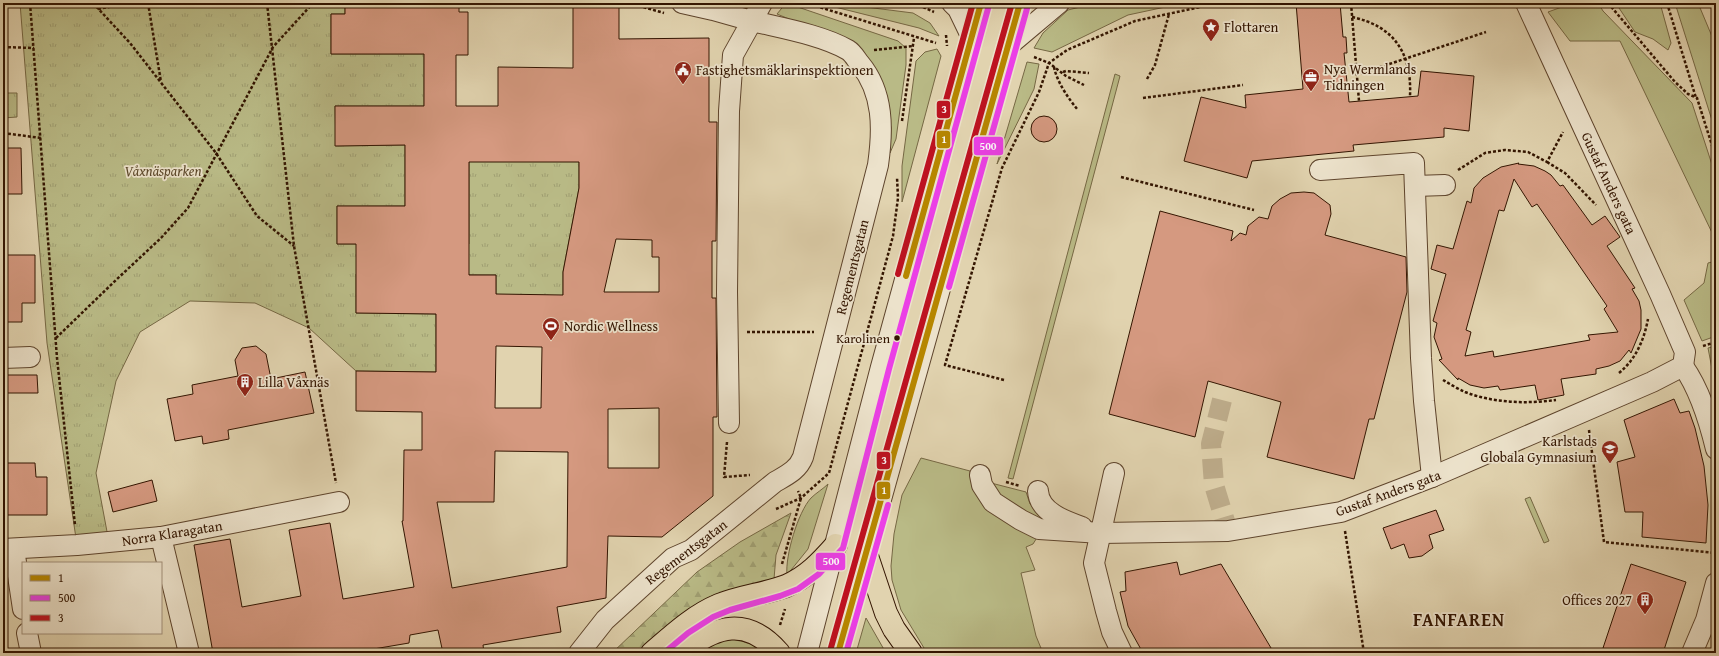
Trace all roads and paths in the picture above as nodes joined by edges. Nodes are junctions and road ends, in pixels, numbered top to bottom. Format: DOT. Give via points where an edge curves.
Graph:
graph roads {
  1 [pos="30,3"];
  2 [pos="93,3"];
  3 [pos="130,3"];
  4 [pos="148,3"];
  5 [pos="267,3"];
  6 [pos="313,3"];
  7 [pos="682,3"];
  8 [pos="762,3"];
  9 [pos="806,3"];
  10 [pos="914,3"];
  11 [pos="981,3"];
  12 [pos="1020,3"];
  13 [pos="1059,3"];
  14 [pos="1219,3"];
  15 [pos="1351,3"];
  16 [pos="1526,3"];
  17 [pos="1608,3"];
  18 [pos="1667,3"];
  19 [pos="98,9"];
  20 [pos="944,9"];
  21 [pos="1169,14"];
  22 [pos="1352,17"];
  23 [pos="752,21"];
  24 [pos="946,32"];
  25 [pos="1486,32"];
  26 [pos="972,38"];
  27 [pos="936,43"];
  28 [pos="913,46"];
  29 [pos="1008,46"];
  30 [pos="3,47"];
  31 [pos="273,47"];
  32 [pos="34,48"];
  33 [pos="947,49"];
  34 [pos="847,50"];
  35 [pos="1034,57"];
  36 [pos="1405,58"];
  37 [pos="1049,62"];
  38 [pos="1054,66"];
  39 [pos="1063,72"];
  40 [pos="1089,73"];
  41 [pos="1356,75"];
  42 [pos="1147,80"];
  43 [pos="161,82"];
  44 [pos="1084,85"];
  45 [pos="1243,85"];
  46 [pos="1410,96"];
  47 [pos="1143,98"];
  48 [pos="1696,98"];
  49 [pos="1359,102"];
  50 [pos="1078,110"];
  51 [pos="1564,130"];
  52 [pos="3,133"];
  53 [pos="41,138"];
  54 [pos="216,153"];
  55 [pos="1716,158"];
  56 [pos="1547,162"];
  57 [pos="1320,170"];
  58 [pos="1121,177"];
  59 [pos="1445,185"];
  60 [pos="1415,186"];
  61 [pos="1602,207"];
  62 [pos="1254,210"];
  63 [pos="898,224"];
  64 [pos="893,236"];
  65 [pos="294,246"];
  66 [pos="1649,311"];
  67 [pos="728,332"];
  68 [pos="835,332"];
  69 [pos="56,339"];
  70 [pos="865,339"];
  71 [pos="30,357"];
  72 [pos="3,358"];
  73 [pos="1421,358"];
  74 [pos="1683,366"];
  75 [pos="1624,368"];
  76 [pos="1629,368"];
  77 [pos="1615,376"];
  78 [pos="1004,380"];
  79 [pos="1562,398"];
  80 [pos="1581,412"];
  81 [pos="729,423"];
  82 [pos="1716,449"];
  83 [pos="1114,473"];
  84 [pos="754,475"];
  85 [pos="980,475"];
  86 [pos="1432,477"];
  87 [pos="1038,491"];
  88 [pos="339,502"];
  89 [pos="1342,512"];
  90 [pos="1101,534"];
  91 [pos="161,537"];
  92 [pos="77,545"];
  93 [pos="836,545"];
  94 [pos="8,549"];
  95 [pos="866,553"];
  96 [pos="1716,553"];
  97 [pos="1716,583"];
  98 [pos="22,605"];
  99 [pos="27,634"];
  100 [pos="31,653"];
  101 [pos="189,653"];
  102 [pos="580,653"];
  103 [pos="652,653"];
  104 [pos="681,653"];
  105 [pos="779,653"];
  106 [pos="807,653"];
  107 [pos="838,653"];
  108 [pos="911,653"];
  109 [pos="1122,653"];
  110 [pos="1364,653"];
  111 [pos="1692,653"];
  1 -- 32 [label="path"];
  2 -- 19 [label="path"];
  3 -- 19 [label="path"];
  4 -- 43 [label="path"];
  5 -- 31 [label="path"];
  6 -- 31 [label="path"];
  7 -- 23 [label="street, Regementsgatan"];
  8 -- 23 [label="street"];
  9 -- 27 [label="path"];
  10 -- 20 [label="path"];
  11 -- 26 [label="street"];
  12 -- 29 [label="street"];
  13 -- 29 [label="street"];
  14 -- 21 [label="path"];
  15 -- 22 [label="path"];
  16 -- 74 [label="street, Gustaf Anders gata" via="1660,294 1685,352"];
  17 -- 48 [label="path" via="1675,82"];
  18 -- 48 [label="path"];
  19 -- 43 [label="path" via="130,43"];
  20 -- 26 [label="street" via="958,9"];
  21 -- 37 [label="path" via="1135,21 1067,50"];
  21 -- 42 [label="path" via="1155,65"];
  22 -- 36 [label="path" via="1366,20 1389,33 1398,43"];
  22 -- 41 [label="path"];
  23 -- 34 [label="street, Regementsgatan" via="830,41"];
  23 -- 67 [label="street" via="733,55 732,66 729,111"];
  24 -- 33 [label="path"];
  25 -- 36 [label="path"];
  26 -- 93 [label="street" via="881,366"];
  28 -- 34 [label="path" via="887,50"];
  29 -- 95 [label="street"];
  30 -- 32 [label="path"];
  31 -- 54 [label="path"];
  31 -- 65 [label="path"];
  32 -- 53 [label="path"];
  34 -- 68 [label="street, Regementsgatan" via="864,69 874,89 880,112 882,139 878,165"];
  35 -- 37 [label="path"];
  36 -- 41 [label="path"];
  36 -- 46 [label="path" via="1410,77"];
  37 -- 38 [label="path"];
  37 -- 78 [label="path" via="1039,92 1002,168 945,365"];
  38 -- 39 [label="path"];
  38 -- 50 [label="path" via="1068,98"];
  39 -- 40 [label="path"];
  39 -- 44 [label="path"];
  41 -- 49 [label="path"];
  43 -- 54 [label="path"];
  45 -- 47 [label="path"];
  48 -- 55 [label="path"];
  51 -- 56 [label="path"];
  52 -- 53 [label="path"];
  53 -- 69 [label="path"];
  54 -- 65 [label="path" via="257,216"];
  54 -- 69 [label="path" via="188,208 161,238"];
  56 -- 59 [label="path" via="1528,152 1504,150 1485,153 1458,170"];
  56 -- 61 [label="path" via="1565,173 1595,205"];
  57 -- 60 [label="street" via="1414,163"];
  58 -- 62 [label="path"];
  59 -- 60 [label="street"];
  60 -- 73 [label="street"];
  63 -- 64 [label="path"];
  65 -- 88 [label="path"];
  66 -- 75 [label="path" via="1645,335"];
  67 -- 68 [label="path"];
  67 -- 81 [label="street"];
  68 -- 70 [label="path"];
  68 -- 102 [label="street, Regementsgatan" via="801,462 691,550 673,558 605,620"];
  69 -- 92 [label="path"];
  71 -- 72 [label="street"];
  73 -- 79 [label="path" via="1443,380 1465,392 1489,399 1518,402"];
  73 -- 86 [label="street"];
  74 -- 80 [label="street, Gustaf Anders gata"];
  74 -- 82 [label="street" via="1692,378"];
  75 -- 76 [label="path"];
  75 -- 77 [label="path"];
  80 -- 86 [label="street, Gustaf Anders gata"];
  80 -- 96 [label="path" via="1590,434 1604,542"];
  81 -- 84 [label="path" via="724,476"];
  83 -- 90 [label="street"];
  85 -- 87 [label="path"];
  85 -- 90 [label="street, Gustaf Anders gata" via="982,485 993,502 1039,529"];
  86 -- 89 [label="street, Gustaf Anders gata"];
  87 -- 90 [label="street" via="1042,504 1055,515"];
  88 -- 91 [label="street, Norra Klaragatan"];
  89 -- 90 [label="street, Gustaf Anders gata" via="1228,531"];
  89 -- 110 [label="path"];
  90 -- 109 [label="street" via="1095,569 1108,618"];
  91 -- 92 [label="street, Norra Klaragatan"];
  91 -- 101 [label="street"];
  92 -- 94 [label="street, Norra Klaragatan"];
  93 -- 103 [label="highway" via="820,564 796,581 718,605 695,618"];
  93 -- 106 [label="street"];
  94 -- 98 [label="street"];
  95 -- 107 [label="street"];
  95 -- 108 [label="highway" via="886,613"];
  97 -- 111 [label="street" via="1706,620"];
  99 -- 100 [label="street"];
  104 -- 105 [label="highway" via="713,633 728,629 743,629 758,634 769,641"];
}
